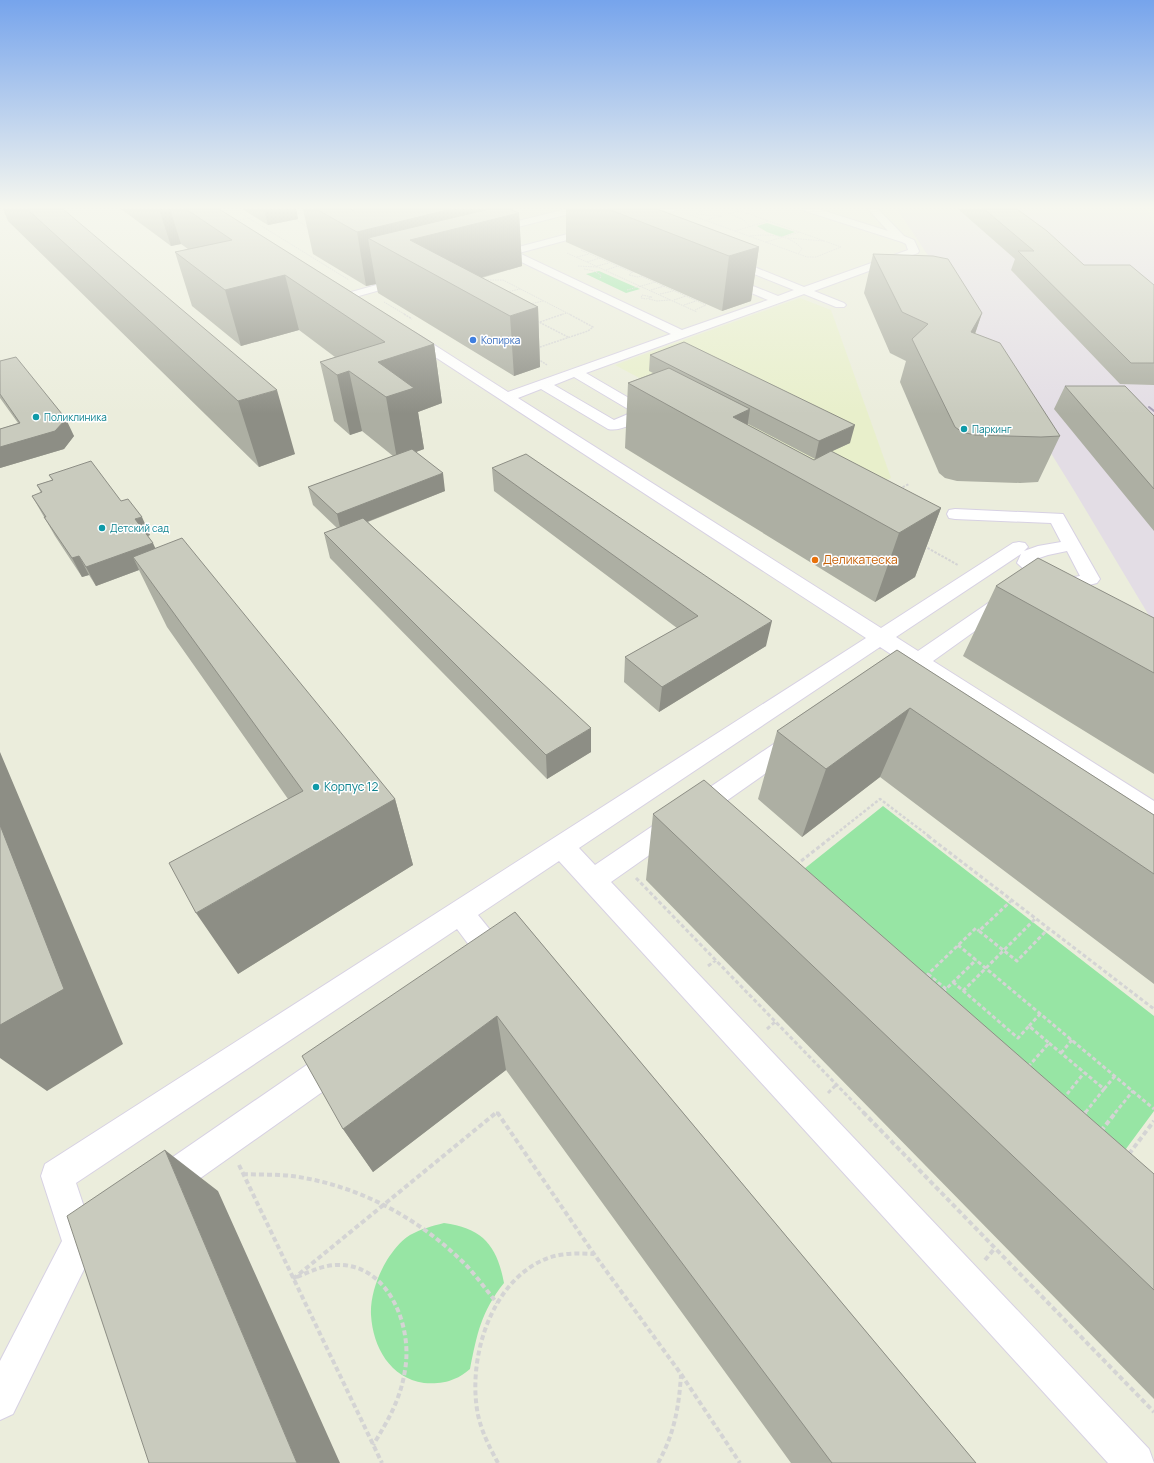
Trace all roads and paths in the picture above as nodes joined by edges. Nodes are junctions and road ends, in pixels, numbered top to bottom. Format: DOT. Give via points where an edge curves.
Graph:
graph roads {
  1 [pos="353,277"];
  2 [pos="386,277"];
  3 [pos="416,277"];
  4 [pos="563,277"];
  5 [pos="600,277"];
  6 [pos="621,277"];
  7 [pos="644,277"];
  8 [pos="723,277"];
  9 [pos="754,277"];
  10 [pos="773,277"];
  11 [pos="849,277"];
  12 [pos="661,280"];
  13 [pos="483,281"];
  14 [pos="606,281"];
  15 [pos="654,282"];
  16 [pos="736,283"];
  17 [pos="788,283"];
  18 [pos="329,284"];
  19 [pos="640,286"];
  20 [pos="664,286"];
  21 [pos="520,289"];
  22 [pos="625,290"];
  23 [pos="673,290"];
  24 [pos="345,291"];
  25 [pos="650,291"];
  26 [pos="806,291"];
  27 [pos="645,292"];
  28 [pos="506,293"];
  29 [pos="760,293"];
  30 [pos="660,295"];
  31 [pos="687,296"];
  32 [pos="649,299"];
  33 [pos="543,300"];
  34 [pos="672,300"];
  35 [pos="779,300"];
  36 [pos="697,301"];
  37 [pos="362,304"];
  38 [pos="529,305"];
  39 [pos="683,305"];
  40 [pos="840,305"];
  41 [pos="695,310"];
  42 [pos="568,313"];
  43 [pos="534,319"];
  44 [pos="540,322"];
  45 [pos="720,322"];
  46 [pos="532,324"];
  47 [pos="401,330"];
  48 [pos="683,335"];
  49 [pos="568,338"];
  50 [pos="532,350"];
  51 [pos="536,358"];
  52 [pos="547,365"];
  53 [pos="576,373"];
  54 [pos="544,385"];
  55 [pos="507,397"];
  56 [pos="613,426"];
  57 [pos="588,436"];
  58 [pos="909,484"];
  59 [pos="895,492"];
  60 [pos="955,514"];
  61 [pos="922,544"];
  62 [pos="1072,545"];
  63 [pos="1019,547"];
  64 [pos="976,575"];
  65 [pos="1030,583"];
  66 [pos="881,637"];
  67 [pos="918,661"];
  68 [pos="815,727"];
  69 [pos="1154,812"];
  70 [pos="561,846"];
  71 [pos="620,862"];
  72 [pos="796,865"];
  73 [pos="790,870"];
  74 [pos="802,870"];
  75 [pos="593,880"];
  76 [pos="1012,900"];
  77 [pos="459,912"];
  78 [pos="1036,918"];
  79 [pos="1049,928"];
  80 [pos="979,931"];
  81 [pos="958,945"];
  82 [pos="1004,951"];
  83 [pos="976,960"];
  84 [pos="986,968"];
  85 [pos="467,973"];
  86 [pos="928,974"];
  87 [pos="922,979"];
  88 [pos="953,982"];
  89 [pos="946,990"];
  90 [pos="963,991"];
  91 [pos="942,994"];
  92 [pos="1154,1009"];
  93 [pos="1040,1014"];
  94 [pos="1029,1026"];
  95 [pos="1072,1040"];
  96 [pos="1049,1043"];
  97 [pos="363,1045"];
  98 [pos="1061,1053"];
  99 [pos="1023,1072"];
  100 [pos="1084,1073"];
  101 [pos="1115,1076"];
  102 [pos="1104,1089"];
  103 [pos="1133,1091"];
  104 [pos="1067,1104"];
  105 [pos="1154,1109"];
  106 [pos="1077,1112"];
  107 [pos="1082,1117"];
  108 [pos="1086,1121"];
  109 [pos="1154,1121"];
  110 [pos="1095,1128"];
  111 [pos="1100,1133"];
  112 [pos="1105,1138"];
  113 [pos="227,1140"];
  114 [pos="1122,1152"];
  115 [pos="243,1174"];
  116 [pos="143,1198"];
  117 [pos="384,1204"];
  118 [pos="111,1220"];
  119 [pos="79,1243"];
  120 [pos="594,1254"];
  121 [pos="293,1279"];
  122 [pos="94,1287"];
  123 [pos="497,1303"];
  124 [pos="681,1374"];
  125 [pos="0,1401"];
  126 [pos="1154,1412"];
  127 [pos="373,1445"];
  128 [pos="382,1463"];
  129 [pos="498,1463"];
  130 [pos="658,1463"];
  131 [pos="740,1463"];
  132 [pos="1135,1463"];
  1 -- 18 [label="path"];
  2 -- 24 [label="street"];
  3 -- 24 [label="street"];
  4 -- 48 [label="street"];
  5 -- 14 [label="path"];
  6 -- 19 [label="path"];
  7 -- 15 [label="path"];
  8 -- 16 [label="street"];
  9 -- 16 [label="street"];
  10 -- 17 [label="street"];
  11 -- 26 [label="street"];
  12 -- 15 [label="path"];
  13 -- 21 [label="path" via="500,279"];
  15 -- 19 [label="path"];
  15 -- 20 [label="path"];
  16 -- 29 [label="street"];
  17 -- 26 [label="street"];
  17 -- 29 [label="street"];
  18 -- 24 [label="street"];
  19 -- 22 [label="path"];
  19 -- 27 [label="path"];
  20 -- 23 [label="path"];
  20 -- 25 [label="path"];
  21 -- 28 [label="path"];
  21 -- 33 [label="path"];
  23 -- 30 [label="path"];
  23 -- 31 [label="path"];
  24 -- 37 [label="street"];
  25 -- 27 [label="path"];
  25 -- 30 [label="path"];
  26 -- 35 [label="street"];
  26 -- 40 [label="street"];
  27 -- 32 [label="path" via="652,297"];
  27 -- 32 [label="path" via="641,298"];
  29 -- 35 [label="street"];
  30 -- 34 [label="path"];
  31 -- 34 [label="path"];
  31 -- 36 [label="path"];
  32 -- 34 [label="path"];
  33 -- 38 [label="path"];
  33 -- 42 [label="path"];
  34 -- 39 [label="path"];
  35 -- 45 [label="street"];
  36 -- 39 [label="path"];
  36 -- 41 [label="path" via="706,306"];
  39 -- 41 [label="path"];
  41 -- 45 [label="path"];
  42 -- 44 [label="path"];
  42 -- 49 [label="path" via="593,327"];
  43 -- 44 [label="path"];
  44 -- 46 [label="path"];
  44 -- 49 [label="path"];
  45 -- 48 [label="street"];
  47 -- 55 [label="street"];
  48 -- 53 [label="street"];
  49 -- 50 [label="path"];
  51 -- 52 [label="path"];
  53 -- 54 [label="street"];
  53 -- 56 [label="street" via="641,411 640,416"];
  54 -- 55 [label="street"];
  54 -- 56 [label="street"];
  55 -- 57 [label="street"];
  56 -- 57 [label="street"];
  57 -- 66 [label="street"];
  58 -- 59 [label="path"];
  60 -- 62 [label="street" via="1057,518"];
  61 -- 64 [label="path"];
  62 -- 65 [label="street" via="1028,556 1026,564"];
  62 -- 65 [label="street" via="1091,579 1069,584"];
  63 -- 64 [label="street"];
  64 -- 66 [label="street"];
  65 -- 67 [label="street"];
  66 -- 67 [label="street"];
  66 -- 70 [label="street"];
  67 -- 69 [label="street"];
  68 -- 71 [label="street"];
  70 -- 75 [label="street"];
  70 -- 77 [label="street"];
  71 -- 75 [label="street"];
  71 -- 126 [label="path"];
  72 -- 73 [label="path"];
  72 -- 74 [label="path"];
  72 -- 76 [label="path" via="880,799"];
  75 -- 132 [label="street"];
  76 -- 78 [label="path"];
  76 -- 80 [label="path"];
  77 -- 85 [label="street" via="492,955"];
  77 -- 119 [label="street" via="57,1176"];
  78 -- 79 [label="path"];
  78 -- 82 [label="path"];
  79 -- 82 [label="path" via="1017,961"];
  79 -- 92 [label="path"];
  80 -- 81 [label="path" via="976,928"];
  80 -- 82 [label="path"];
  81 -- 83 [label="path"];
  81 -- 86 [label="path"];
  82 -- 84 [label="path"];
  83 -- 84 [label="path"];
  83 -- 88 [label="path"];
  84 -- 90 [label="path"];
  84 -- 93 [label="path"];
  86 -- 87 [label="path"];
  86 -- 89 [label="path"];
  88 -- 89 [label="path"];
  88 -- 90 [label="path"];
  89 -- 91 [label="path"];
  90 -- 94 [label="path" via="1018,1038"];
  93 -- 94 [label="path"];
  93 -- 95 [label="path"];
  94 -- 96 [label="path"];
  95 -- 98 [label="path"];
  95 -- 101 [label="path"];
  96 -- 98 [label="path"];
  96 -- 99 [label="path"];
  97 -- 113 [label="street"];
  98 -- 100 [label="path"];
  100 -- 102 [label="path"];
  100 -- 104 [label="path" via="1063,1100"];
  101 -- 102 [label="path"];
  101 -- 103 [label="path"];
  102 -- 107 [label="path"];
  103 -- 105 [label="path"];
  103 -- 111 [label="path"];
  106 -- 107 [label="path"];
  107 -- 108 [label="path"];
  109 -- 114 [label="path" via="1127,1156"];
  110 -- 111 [label="path"];
  111 -- 112 [label="path"];
  113 -- 115 [label="path"];
  113 -- 116 [label="street"];
  115 -- 117 [label="path" via="292,1176 339,1185"];
  115 -- 121 [label="path"];
  117 -- 120 [label="path" via="497,1112"];
  117 -- 121 [label="path"];
  117 -- 123 [label="path" via="424,1228 462,1261"];
  118 -- 119 [label="street"];
  119 -- 122 [label="street"];
  119 -- 125 [label="street"];
  120 -- 123 [label="path" via="567,1253 541,1261 516,1278"];
  120 -- 124 [label="path"];
  121 -- 127 [label="path"];
  121 -- 127 [label="path" via="317,1268 340,1265 362,1270 381,1283 396,1302 404,1327 407,1356 403,1387 391,1417"];
  123 -- 129 [label="path" via="482,1333 476,1369 477,1406 486,1443"];
  124 -- 130 [label="path" via="678,1412 667,1448"];
  124 -- 131 [label="path"];
  127 -- 128 [label="path"];
}
